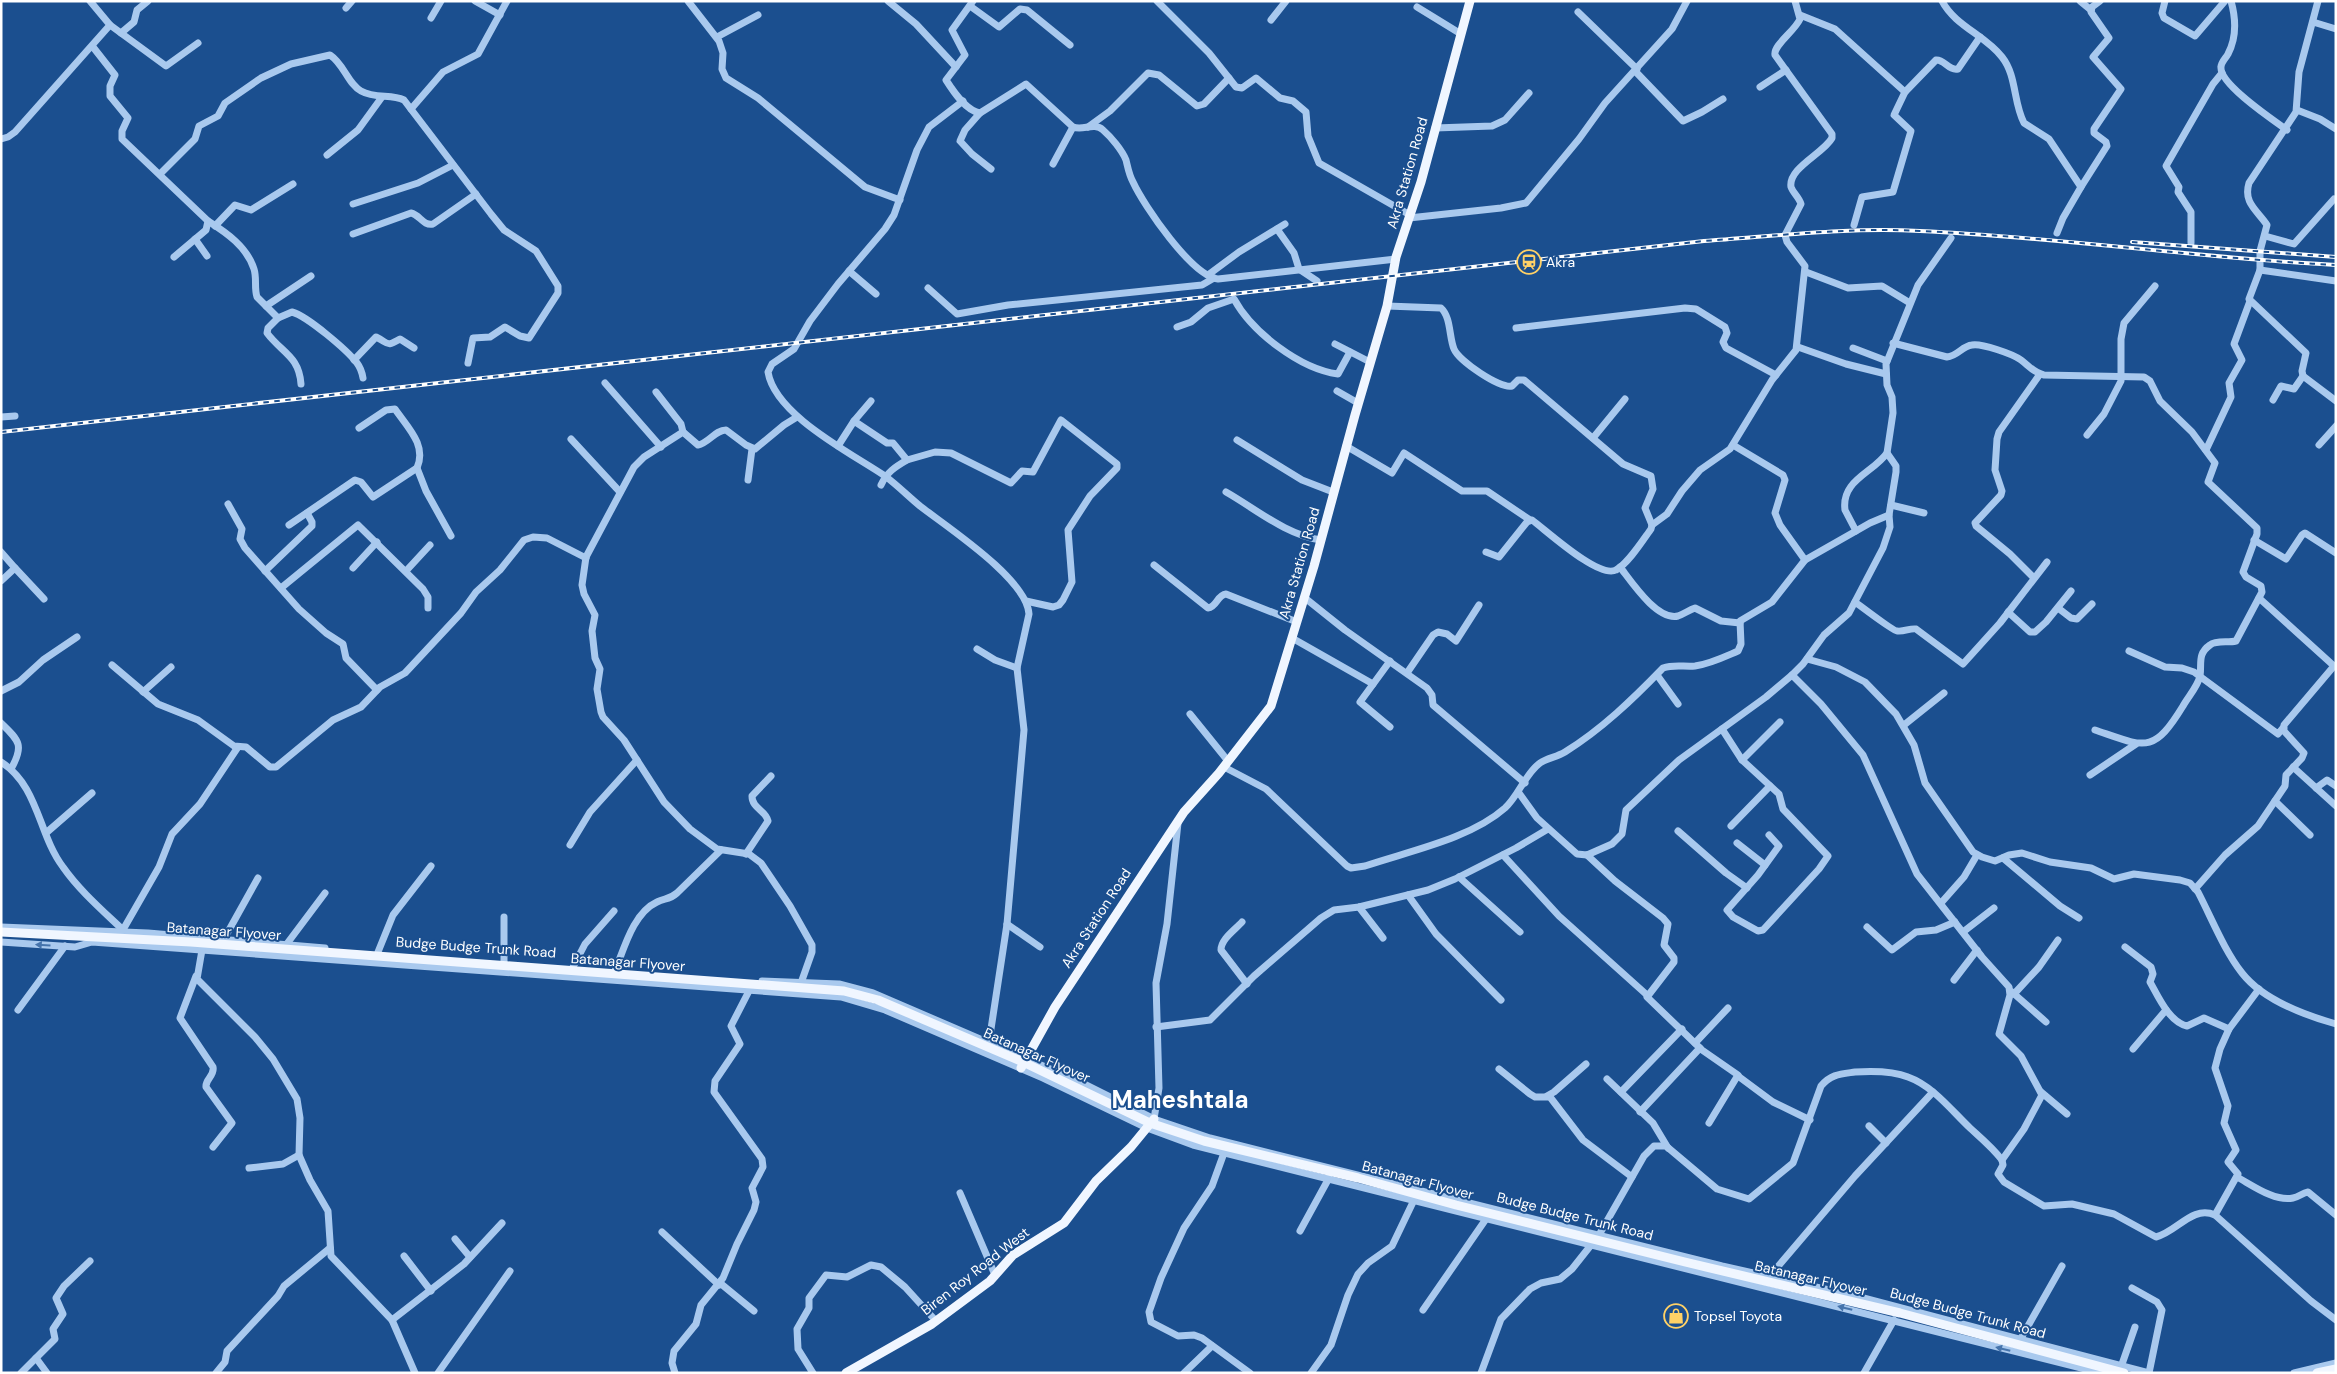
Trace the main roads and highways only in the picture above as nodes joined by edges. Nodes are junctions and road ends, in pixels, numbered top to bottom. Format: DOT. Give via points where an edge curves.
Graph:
graph roads {
  1 [pos="1470,1"];
  2 [pos="1,932"];
  3 [pos="1021,1068"];
  4 [pos="1154,1119"];
  5 [pos="2336,1368"];
  6 [pos="2123,1370"];
  7 [pos="846,1373"];
  8 [pos="2317,1373"];
  1 -- 3 [label="main road, Akra Station Road" via="1396,259 1387,306 1321,540 1271,706 1178,820 1055,1007"];
  2 -- 6 [label="main road, Batanagar Flyover, bridge" via="191,942 844,991 878,1000 1023,1062 1150,1123 1195,1138"];
  4 -- 7 [label="main road, Biren Roy Road West" via="1096,1181 1064,1223 1013,1255 995,1275 936,1321"];
  5 -- 8 [label="main road"];
}
